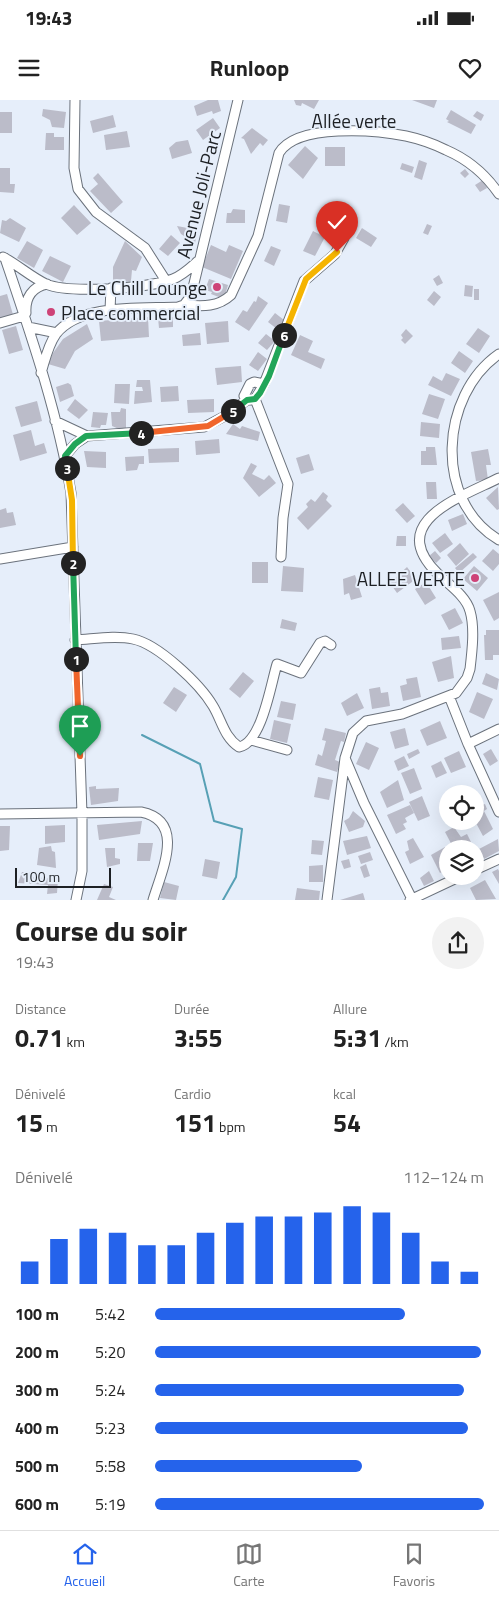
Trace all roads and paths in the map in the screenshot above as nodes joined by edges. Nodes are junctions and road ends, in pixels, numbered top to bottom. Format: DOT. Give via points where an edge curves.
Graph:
graph roads {
  1 [pos="75,100"];
  2 [pos="238,100"];
  3 [pos="499,194"];
  4 [pos="344,238"];
  5 [pos="2,257"];
  6 [pos="198,260"];
  7 [pos="166,281"];
  8 [pos="47,284"];
  9 [pos="111,288"];
  10 [pos="184,305"];
  11 [pos="110,310"];
  12 [pos="26,322"];
  13 [pos="0,323"];
  14 [pos="57,333"];
  15 [pos="499,354"];
  16 [pos="41,374"];
  17 [pos="251,399"];
  18 [pos="55,422"];
  19 [pos="86,436"];
  20 [pos="65,456"];
  21 [pos="499,478"];
  22 [pos="461,496"];
  23 [pos="499,540"];
  24 [pos="73,547"];
  25 [pos="281,556"];
  26 [pos="0,559"];
  27 [pos="75,640"];
  28 [pos="331,645"];
  29 [pos="449,696"];
  30 [pos="499,729"];
  31 [pos="251,740"];
  32 [pos="468,744"];
  33 [pos="287,750"];
  34 [pos="345,758"];
  35 [pos="499,812"];
  36 [pos="0,814"];
  37 [pos="82,814"];
  38 [pos="499,859"];
  39 [pos="484,866"];
  40 [pos="441,885"];
  41 [pos="411,899"];
  42 [pos="76,900"];
  43 [pos="153,900"];
  44 [pos="327,900"];
  1 -- 7 [label="street" via="74,168 78,189 96,212 145,248"];
  2 -- 6 [label="street, Avenue Joli-Parc"];
  3 -- 10 [label="street, Allée verte" via="478,170 460,157 408,137 344,132 297,137 279,153 258,236 231,296 215,305"];
  4 -- 17 [label="street" via="335,254 304,281 264,384 252,382 244,396"];
  5 -- 8 [label="street"];
  5 -- 12 [label="street"];
  6 -- 7 [label="street" via="182,274"];
  6 -- 10 [label="street, Avenue Joli-Parc" via="191,296"];
  7 -- 9 [label="street"];
  8 -- 9 [label="street"];
  8 -- 12 [label="street" via="36,288 28,297"];
  9 -- 11 [label="street"];
  10 -- 11 [label="street, Allée verte"];
  11 -- 14 [label="street, Allée verte" via="83,316"];
  12 -- 13 [label="street"];
  12 -- 14 [label="street"];
  12 -- 16 [label="street"];
  14 -- 16 [label="street"];
  15 -- 22 [label="street" via="468,386 454,420 452,440"];
  16 -- 18 [label="street"];
  17 -- 19 [label="street" via="204,427"];
  17 -- 25 [label="street" via="288,484"];
  18 -- 19 [label="street"];
  18 -- 20 [label="street"];
  19 -- 20 [label="street"];
  20 -- 24 [label="street" via="72,500"];
  21 -- 22 [label="street"];
  22 -- 23 [label="street" via="479,524"];
  22 -- 29 [label="street" via="430,517 418,535 424,557 462,598 470,612 470,669 462,686"];
  24 -- 26 [label="street"];
  24 -- 27 [label="street"];
  27 -- 31 [label="street" via="124,638 144,643 202,689 230,740 239,747"];
  27 -- 37 [label="street"];
  28 -- 31 [label="street" via="320,643 301,673 277,664 265,711"];
  29 -- 32 [label="street"];
  29 -- 34 [label="street" via="402,714 360,725 353,733"];
  30 -- 32 [label="street"];
  31 -- 33 [label="street"];
  32 -- 35 [label="street"];
  34 -- 41 [label="street"];
  34 -- 44 [label="street"];
  36 -- 37 [label="street"];
  37 -- 42 [label="street" via="82,871"];
  37 -- 43 [label="street" via="141,812 161,820 168,842"];
  38 -- 39 [label="street"];
  40 -- 41 [label="street"];
}
